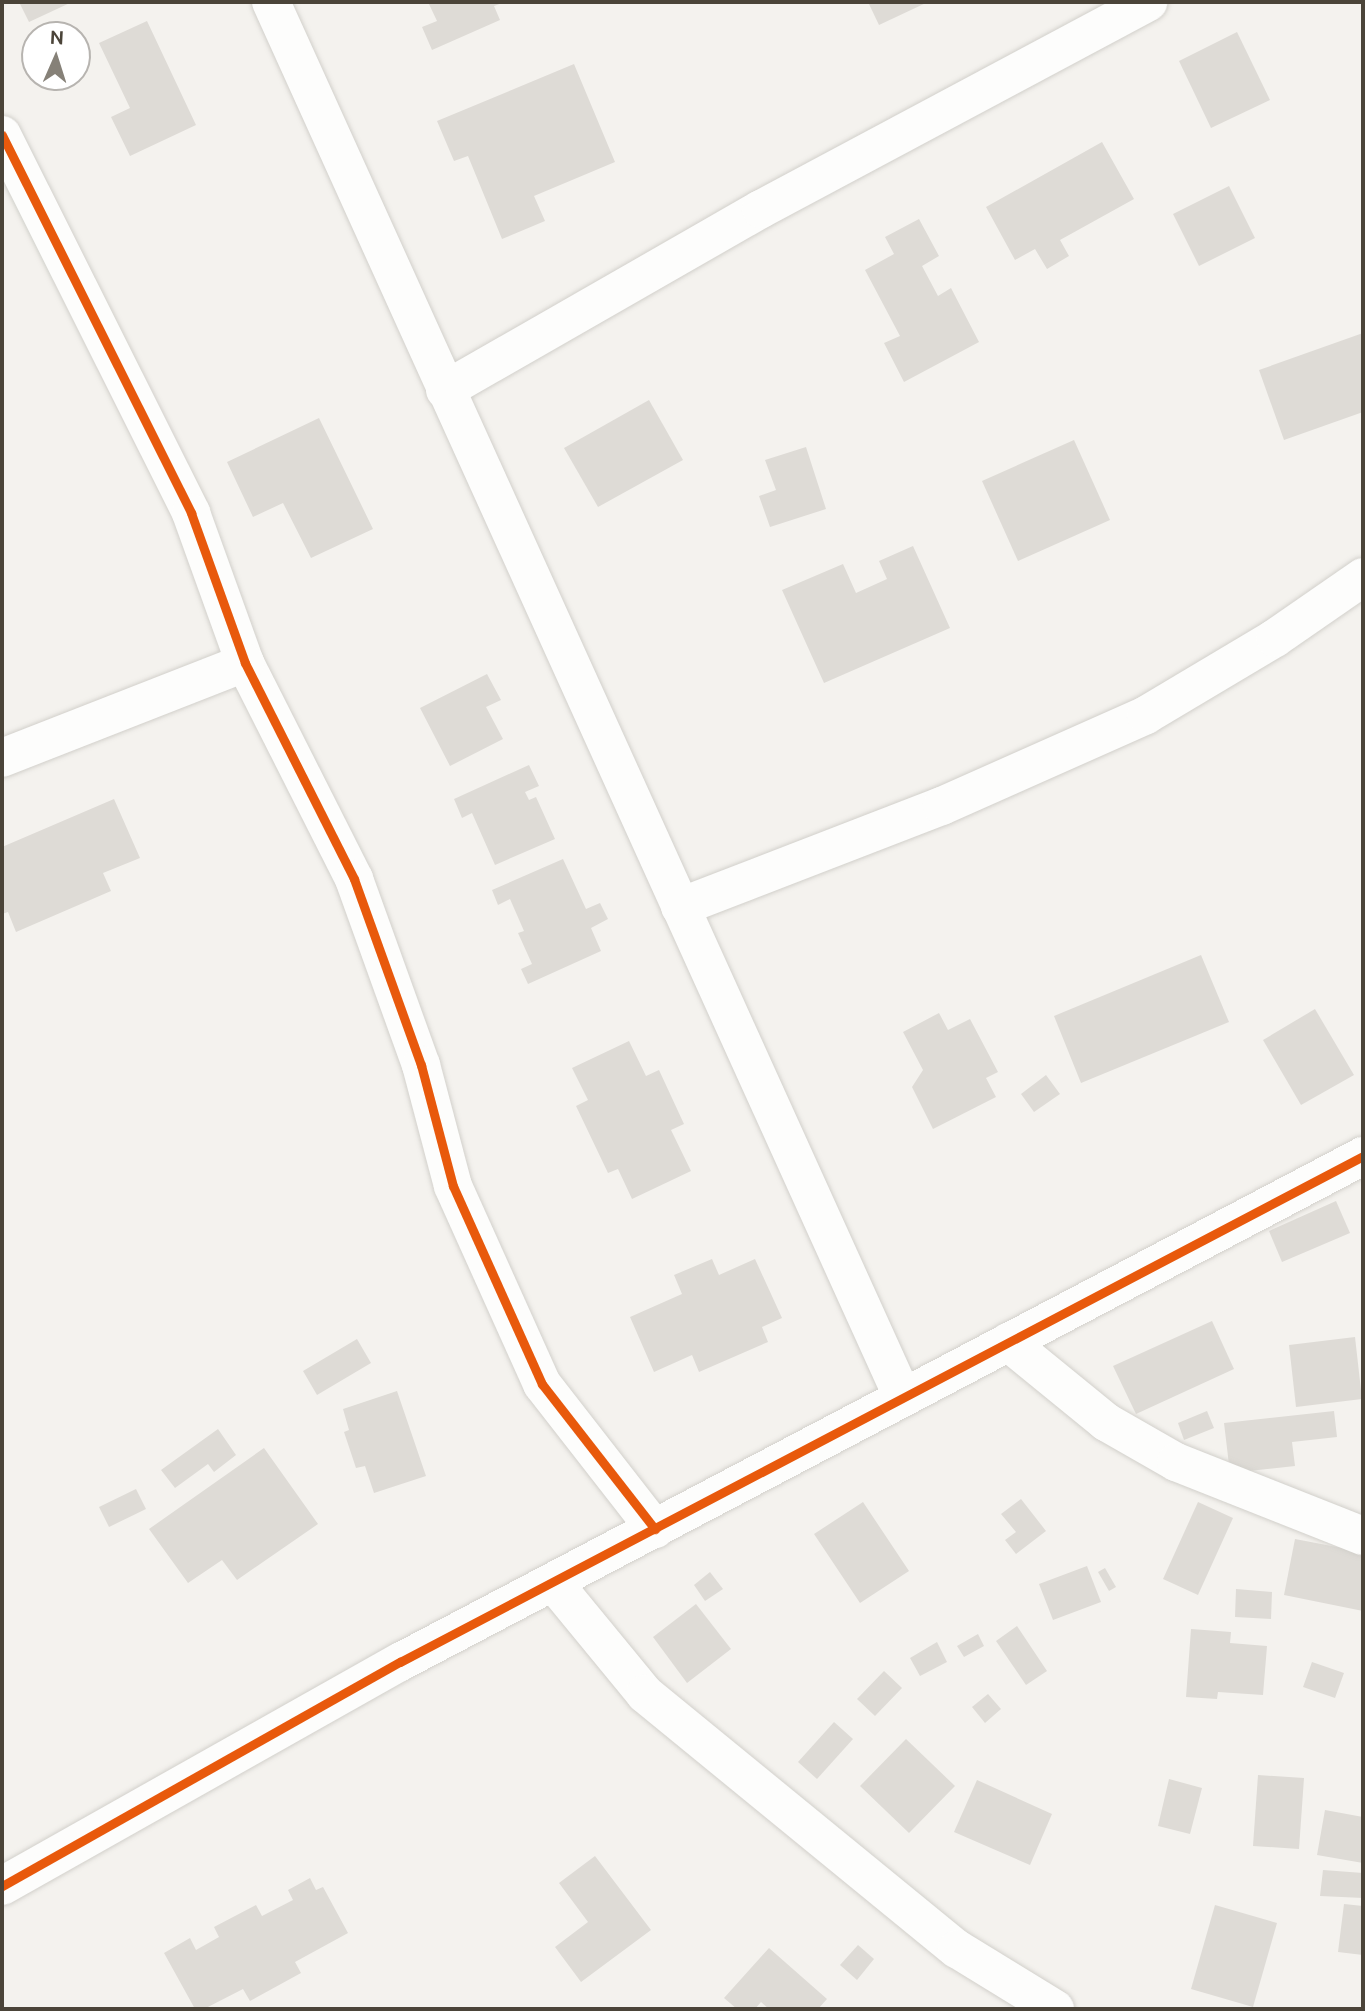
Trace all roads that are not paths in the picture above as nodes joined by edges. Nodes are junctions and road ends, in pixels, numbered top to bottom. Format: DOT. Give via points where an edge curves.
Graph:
graph roads {
  1 [pos="271,2"];
  2 [pos="1148,2"];
  3 [pos="2,135"];
  4 [pos="445,390"];
  5 [pos="1363,577"];
  6 [pos="245,663"];
  7 [pos="2,758"];
  8 [pos="680,907"];
  9 [pos="1363,1156"];
  10 [pos="1008,1342"];
  11 [pos="903,1398"];
  12 [pos="655,1529"];
  13 [pos="1363,1536"];
  14 [pos="553,1581"];
  15 [pos="2,1886"];
  16 [pos="1055,2009"];
  1 -- 4 [label="street"];
  2 -- 4 [label="street" via="761,209"];
  3 -- 6 [label="street" via="191,513"];
  4 -- 8 [label="street"];
  5 -- 8 [label="street" via="1275,638 1134,721 942,806"];
  6 -- 7 [label="street"];
  6 -- 12 [label="street" via="354,879 421,1065 453,1186 542,1384"];
  8 -- 11 [label="street"];
  9 -- 10 [label="street"];
  10 -- 11 [label="street"];
  10 -- 13 [label="street" via="1106,1422 1176,1462"];
  11 -- 12 [label="street"];
  12 -- 14 [label="street"];
  14 -- 15 [label="street"];
  14 -- 16 [label="street" via="645,1694 957,1949"];
}
